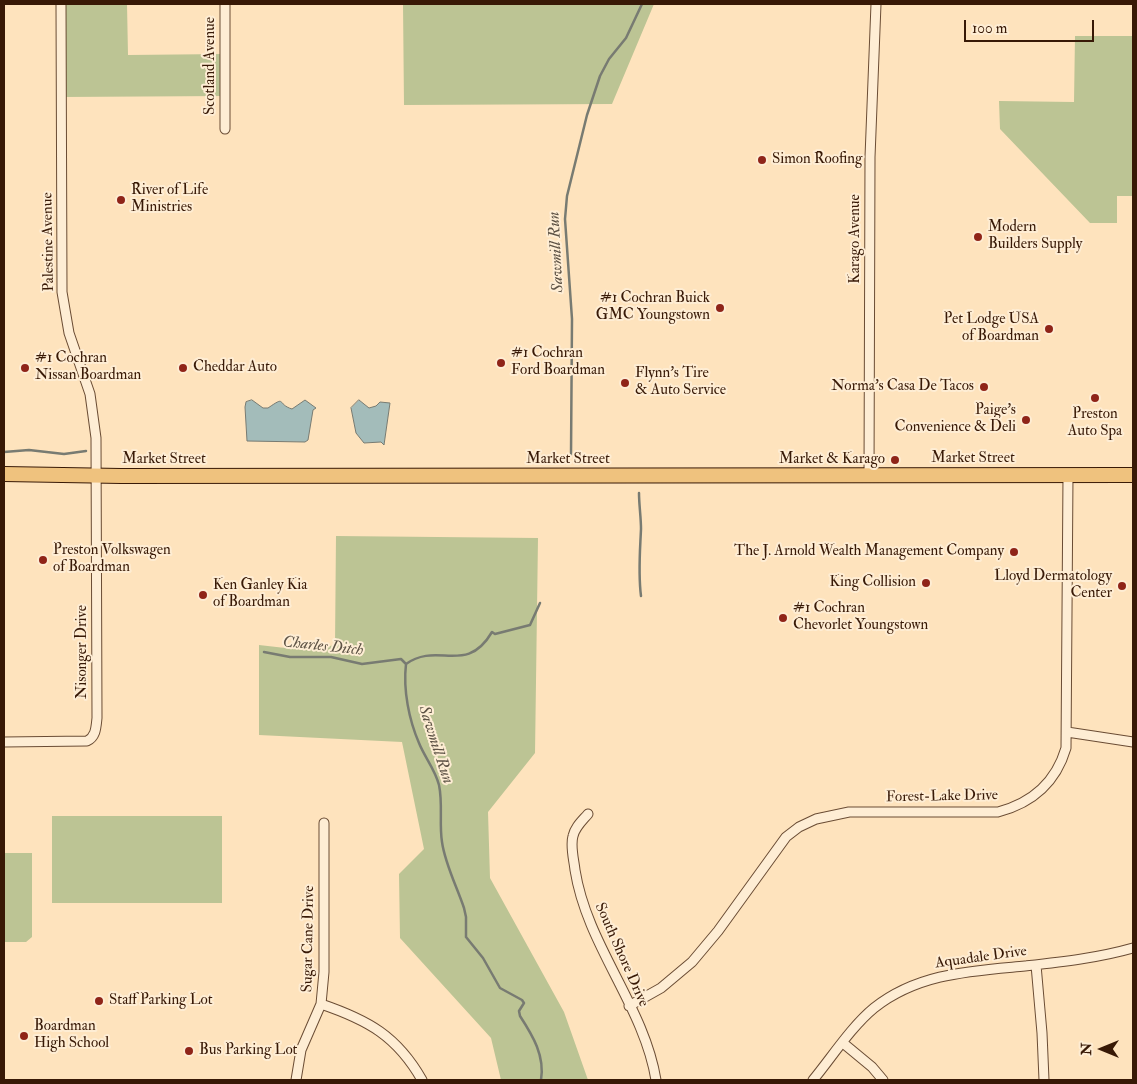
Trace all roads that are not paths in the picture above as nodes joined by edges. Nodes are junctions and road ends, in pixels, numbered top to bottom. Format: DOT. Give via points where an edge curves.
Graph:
graph roads {
  1 [pos="61,4"];
  2 [pos="225,4"];
  3 [pos="876,4"];
  4 [pos="225,129"];
  5 [pos="4,474"];
  6 [pos="96,475"];
  7 [pos="869,476"];
  8 [pos="1068,476"];
  9 [pos="1133,476"];
  10 [pos="1066,732"];
  11 [pos="4,742"];
  12 [pos="1133,742"];
  13 [pos="588,814"];
  14 [pos="324,824"];
  15 [pos="1133,948"];
  16 [pos="1036,965"];
  17 [pos="321,1004"];
  18 [pos="629,1006"];
  19 [pos="843,1044"];
  20 [pos="296,1080"];
  21 [pos="422,1080"];
  22 [pos="656,1080"];
  23 [pos="813,1080"];
  24 [pos="883,1080"];
  25 [pos="1044,1080"];
  1 -- 6 [label="street, Palestine Avenue" via="62,292 69,333 92,406"];
  2 -- 4 [label="street, Scotland Avenue"];
  3 -- 7 [label="street, Karago Avenue" via="870,156"];
  5 -- 6 [label="main road, Market Street"];
  6 -- 7 [label="main road, Market Street"];
  6 -- 11 [label="street, Nisonger Drive" via="98,718 95,732 92,739 79,743"];
  7 -- 8 [label="main road, Market Street"];
  8 -- 9 [label="main road, Market Street"];
  8 -- 10 [label="street, Forest-Lake Drive"];
  10 -- 12 [label="street"];
  10 -- 18 [label="street, Forest-Lake Drive" via="1066,748 1056,771 1033,798 1011,808 987,812 849,812 826,815 799,827 782,841 692,962 661,988"];
  13 -- 18 [label="street, South Shore Drive" via="576,827 573,836 577,884 590,926"];
  14 -- 17 [label="street, Sugar Cane Drive"];
  15 -- 16 [label="street, Aquadale Drive" via="1093,958"];
  16 -- 19 [label="street, Aquadale Drive" via="947,975 911,986 873,1009"];
  16 -- 25 [label="street"];
  17 -- 20 [label="street, Sugar Cane Drive" via="301,1050"];
  17 -- 21 [label="street" via="352,1014 377,1028 404,1053"];
  18 -- 22 [label="street, South Shore Drive" via="649,1049"];
  19 -- 23 [label="street, Aquadale Drive"];
  19 -- 24 [label="street"];
}
